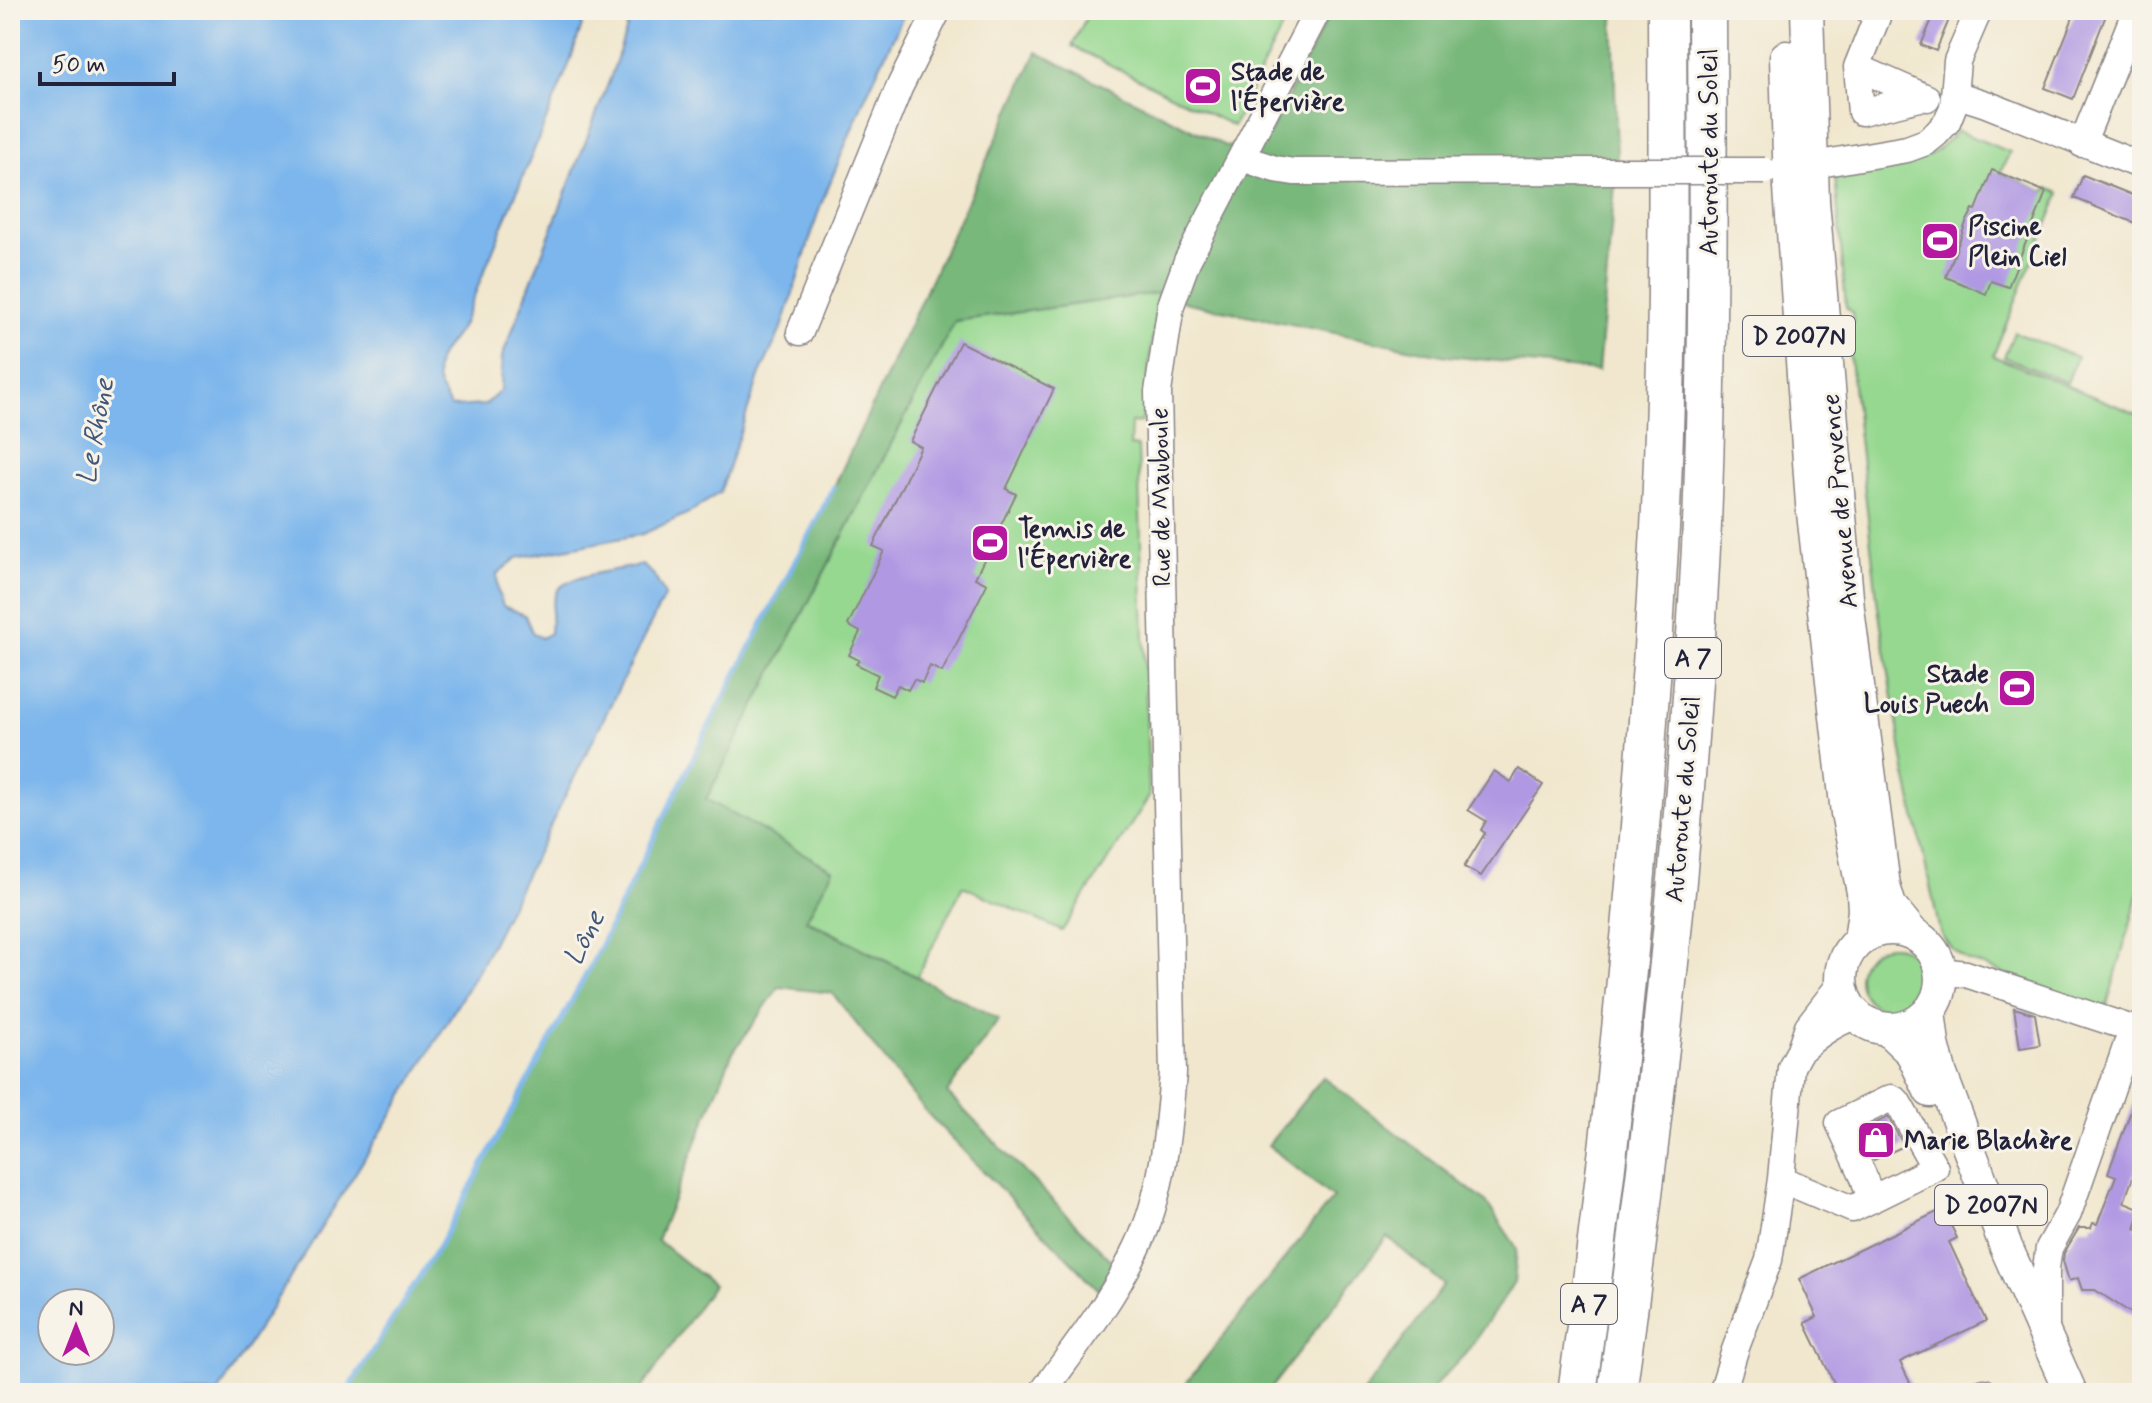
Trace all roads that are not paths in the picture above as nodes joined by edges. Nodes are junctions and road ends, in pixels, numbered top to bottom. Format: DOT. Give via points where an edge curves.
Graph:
graph roads {
  1 [pos="938,10"];
  2 [pos="1318,10"];
  3 [pos="1667,10"];
  4 [pos="1707,10"];
  5 [pos="1786,10"];
  6 [pos="1807,10"];
  7 [pos="1868,10"];
  8 [pos="1979,10"];
  9 [pos="2136,10"];
  10 [pos="1857,67"];
  11 [pos="1924,97"];
  12 [pos="1954,101"];
  13 [pos="2082,144"];
  14 [pos="1242,158"];
  15 [pos="2142,166"];
  16 [pos="1789,168"];
  17 [pos="800,332"];
  18 [pos="1913,934"];
  19 [pos="1860,940"];
  20 [pos="1940,971"];
  21 [pos="1841,983"];
  22 [pos="1929,1011"];
  23 [pos="1857,1016"];
  24 [pos="1887,1029"];
  25 [pos="2137,1031"];
  26 [pos="1799,1052"];
  27 [pos="1781,1179"];
  28 [pos="1861,1205"];
  29 [pos="2047,1342"];
  30 [pos="1042,1393"];
  31 [pos="1577,1393"];
  32 [pos="1617,1393"];
  33 [pos="1722,1393"];
  34 [pos="2056,1393"];
  35 [pos="2071,1393"];
  1 -- 17 [label="street" via="899,88"];
  2 -- 14 [label="street, Rue de Mauboule"];
  3 -- 31 [label="highway, Autoroute du Soleil / A 7" via="1665,390 1650,696 1619,1061"];
  4 -- 32 [label="highway, Autoroute du Soleil / A 7" via="1706,393 1698,595 1660,1050"];
  5 -- 16 [label="main road, Avenue de Provence / D 2007N"];
  6 -- 16 [label="main road, Avenue de Provence / D 2007N"];
  7 -- 10 [label="street" via="1877,17"];
  8 -- 12 [label="street" via="1957,61"];
  9 -- 13 [label="street"];
  10 -- 11 [label="street"];
  10 -- 11 [label="street" via="1861,112"];
  11 -- 12 [label="street"];
  12 -- 13 [label="street" via="1986,104"];
  12 -- 16 [label="street" via="1947,122 1926,142"];
  13 -- 15 [label="street"];
  14 -- 16 [label="street, bridge" via="1294,172"];
  14 -- 30 [label="street, Rue de Mauboule" via="1187,261 1171,305 1158,392 1173,1073 1167,1147 1137,1248 1107,1302"];
  16 -- 18 [label="main road, Avenue de Provence / D 2007N" via="1884,886 1890,906"];
  16 -- 19 [label="main road, Avenue de Provence / D 2007N" via="1812,504 1847,813 1863,892"];
  18 -- 19 [label="main road" via="1885,930"];
  18 -- 20 [label="main road" via="1935,956"];
  19 -- 21 [label="main road" via="1845,959"];
  20 -- 22 [label="main road" via="1941,985"];
  20 -- 25 [label="street" via="1966,974"];
  21 -- 23 [label="main road"];
  21 -- 26 [label="street" via="1808,1026"];
  22 -- 24 [label="main road" via="1903,1028"];
  22 -- 29 [label="main road, D 2007N" via="1940,1072"];
  23 -- 24 [label="main road"];
  23 -- 26 [label="street"];
  24 -- 34 [label="main road, D 2007N" via="1909,1049 1925,1079 2012,1301"];
  25 -- 29 [label="street" via="2068,1214 2049,1248"];
  26 -- 27 [label="street" via="1787,1084"];
  27 -- 28 [label="street"];
  27 -- 33 [label="street" via="1769,1260"];
  28 -- 28 [label="street" via="1863,1175 1839,1123 1891,1098 1935,1168"];
  29 -- 35 [label="main road, D 2007N"];
}
